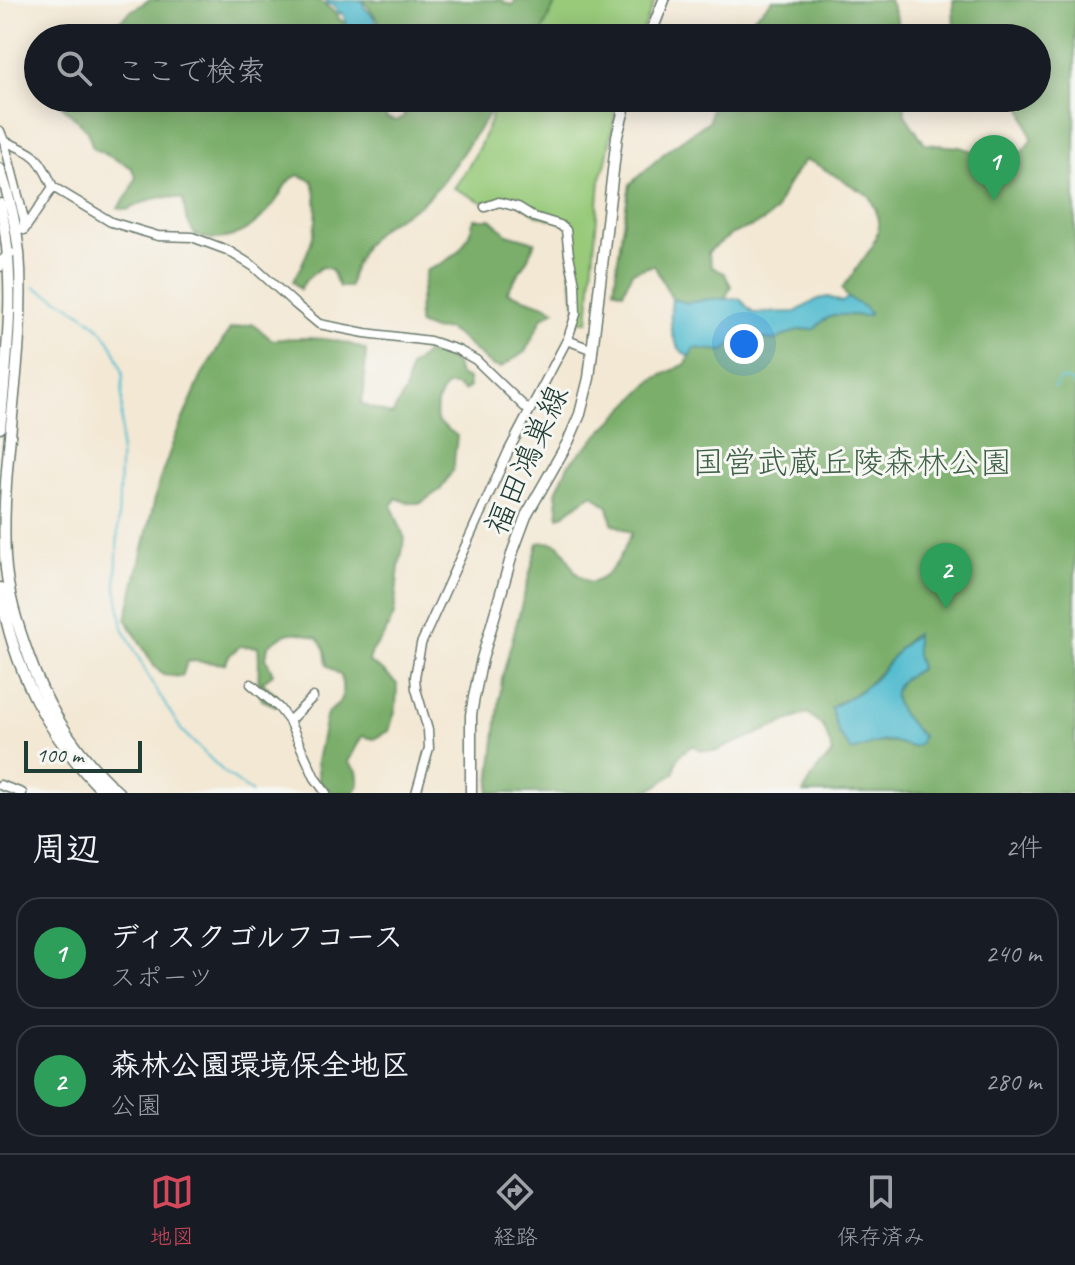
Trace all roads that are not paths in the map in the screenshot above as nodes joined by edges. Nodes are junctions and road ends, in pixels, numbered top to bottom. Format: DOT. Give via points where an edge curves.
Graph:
graph roads {
  1 [pos="664,0"];
  2 [pos="655,24"];
  3 [pos="623,112"];
  4 [pos="0,131"];
  5 [pos="4,141"];
  6 [pos="0,169"];
  7 [pos="53,187"];
  8 [pos="0,204"];
  9 [pos="485,207"];
  10 [pos="24,230"];
  11 [pos="11,259"];
  12 [pos="567,340"];
  13 [pos="593,350"];
  14 [pos="529,411"];
  15 [pos="0,428"];
  16 [pos="0,588"];
  17 [pos="251,684"];
  18 [pos="313,697"];
  19 [pos="289,721"];
  20 [pos="0,785"];
  21 [pos="418,792"];
  22 [pos="22,793"];
  23 [pos="105,793"];
  24 [pos="119,793"];
  25 [pos="326,793"];
  26 [pos="471,793"];
  1 -- 2 [label="main road"];
  3 -- 13 [label="main road, 福田鴻巣線"];
  4 -- 5 [label="street"];
  5 -- 7 [label="street" via="31,152"];
  5 -- 10 [label="street"];
  6 -- 11 [label="main road" via="12,212"];
  7 -- 10 [label="street"];
  7 -- 14 [label="street" via="111,222 158,236 192,237 227,250 319,324 458,350 476,360"];
  8 -- 11 [label="main road"];
  9 -- 12 [label="street" via="499,202 518,207 566,230 576,314"];
  10 -- 11 [label="street"];
  11 -- 15 [label="main road"];
  11 -- 24 [label="main road" via="20,277 4,505 8,587 43,695 85,758"];
  12 -- 13 [label="street"];
  12 -- 14 [label="street"];
  13 -- 26 [label="main road, 福田鴻巣線" via="580,414 522,525 482,659 471,715"];
  14 -- 21 [label="street" via="421,644 415,677 429,748"];
  16 -- 23 [label="main road" via="9,633 44,717"];
  17 -- 19 [label="street"];
  18 -- 19 [label="street"];
  19 -- 25 [label="street"];
  20 -- 22 [label="street"];
}
